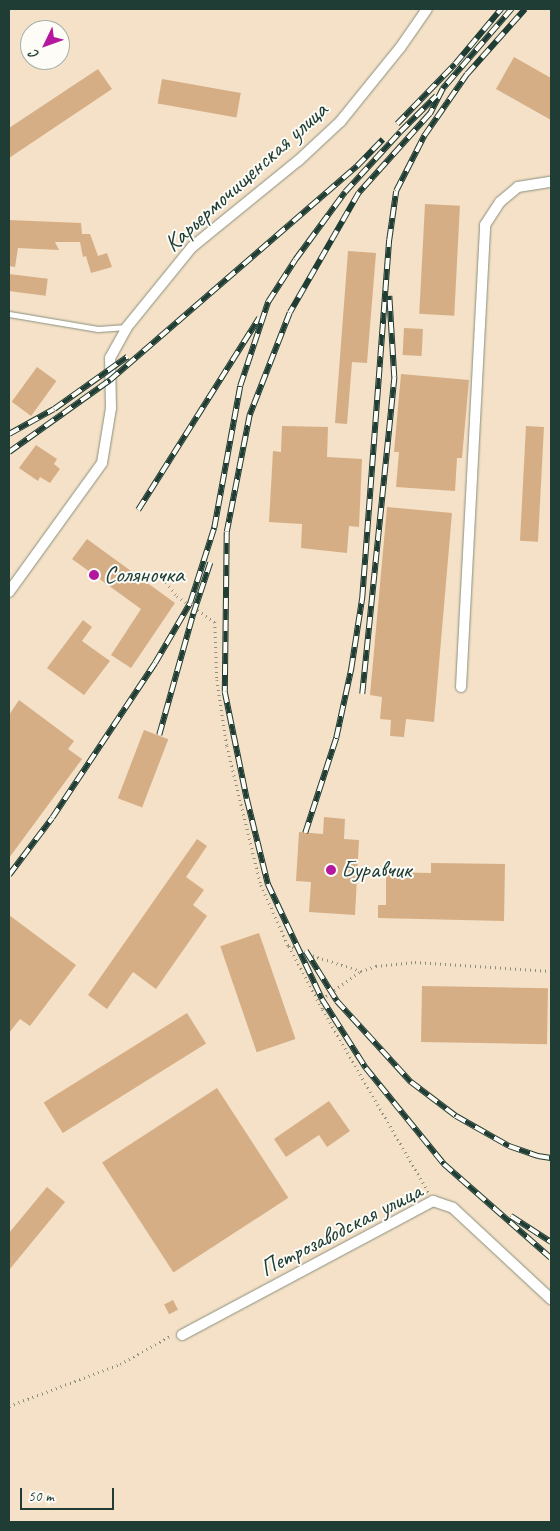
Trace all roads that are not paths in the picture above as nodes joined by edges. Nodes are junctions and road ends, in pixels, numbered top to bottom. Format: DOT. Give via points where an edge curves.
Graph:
graph roads {
  1 [pos="427,9"];
  2 [pos="551,182"];
  3 [pos="9,314"];
  4 [pos="127,327"];
  5 [pos="9,592"];
  6 [pos="461,687"];
  7 [pos="551,1299"];
  8 [pos="178,1335"];
  1 -- 4 [label="street, Карьермочищенская улица" via="340,122 277,179 192,247"];
  2 -- 6 [label="street" via="518,187 500,202 485,225"];
  3 -- 4 [label="lane" via="98,330"];
  4 -- 5 [label="street, Карьермочищенская улица" via="110,358 111,408 102,463"];
  7 -- 8 [label="street, Петрозаводская улица" via="453,1208 433,1201"];
}
